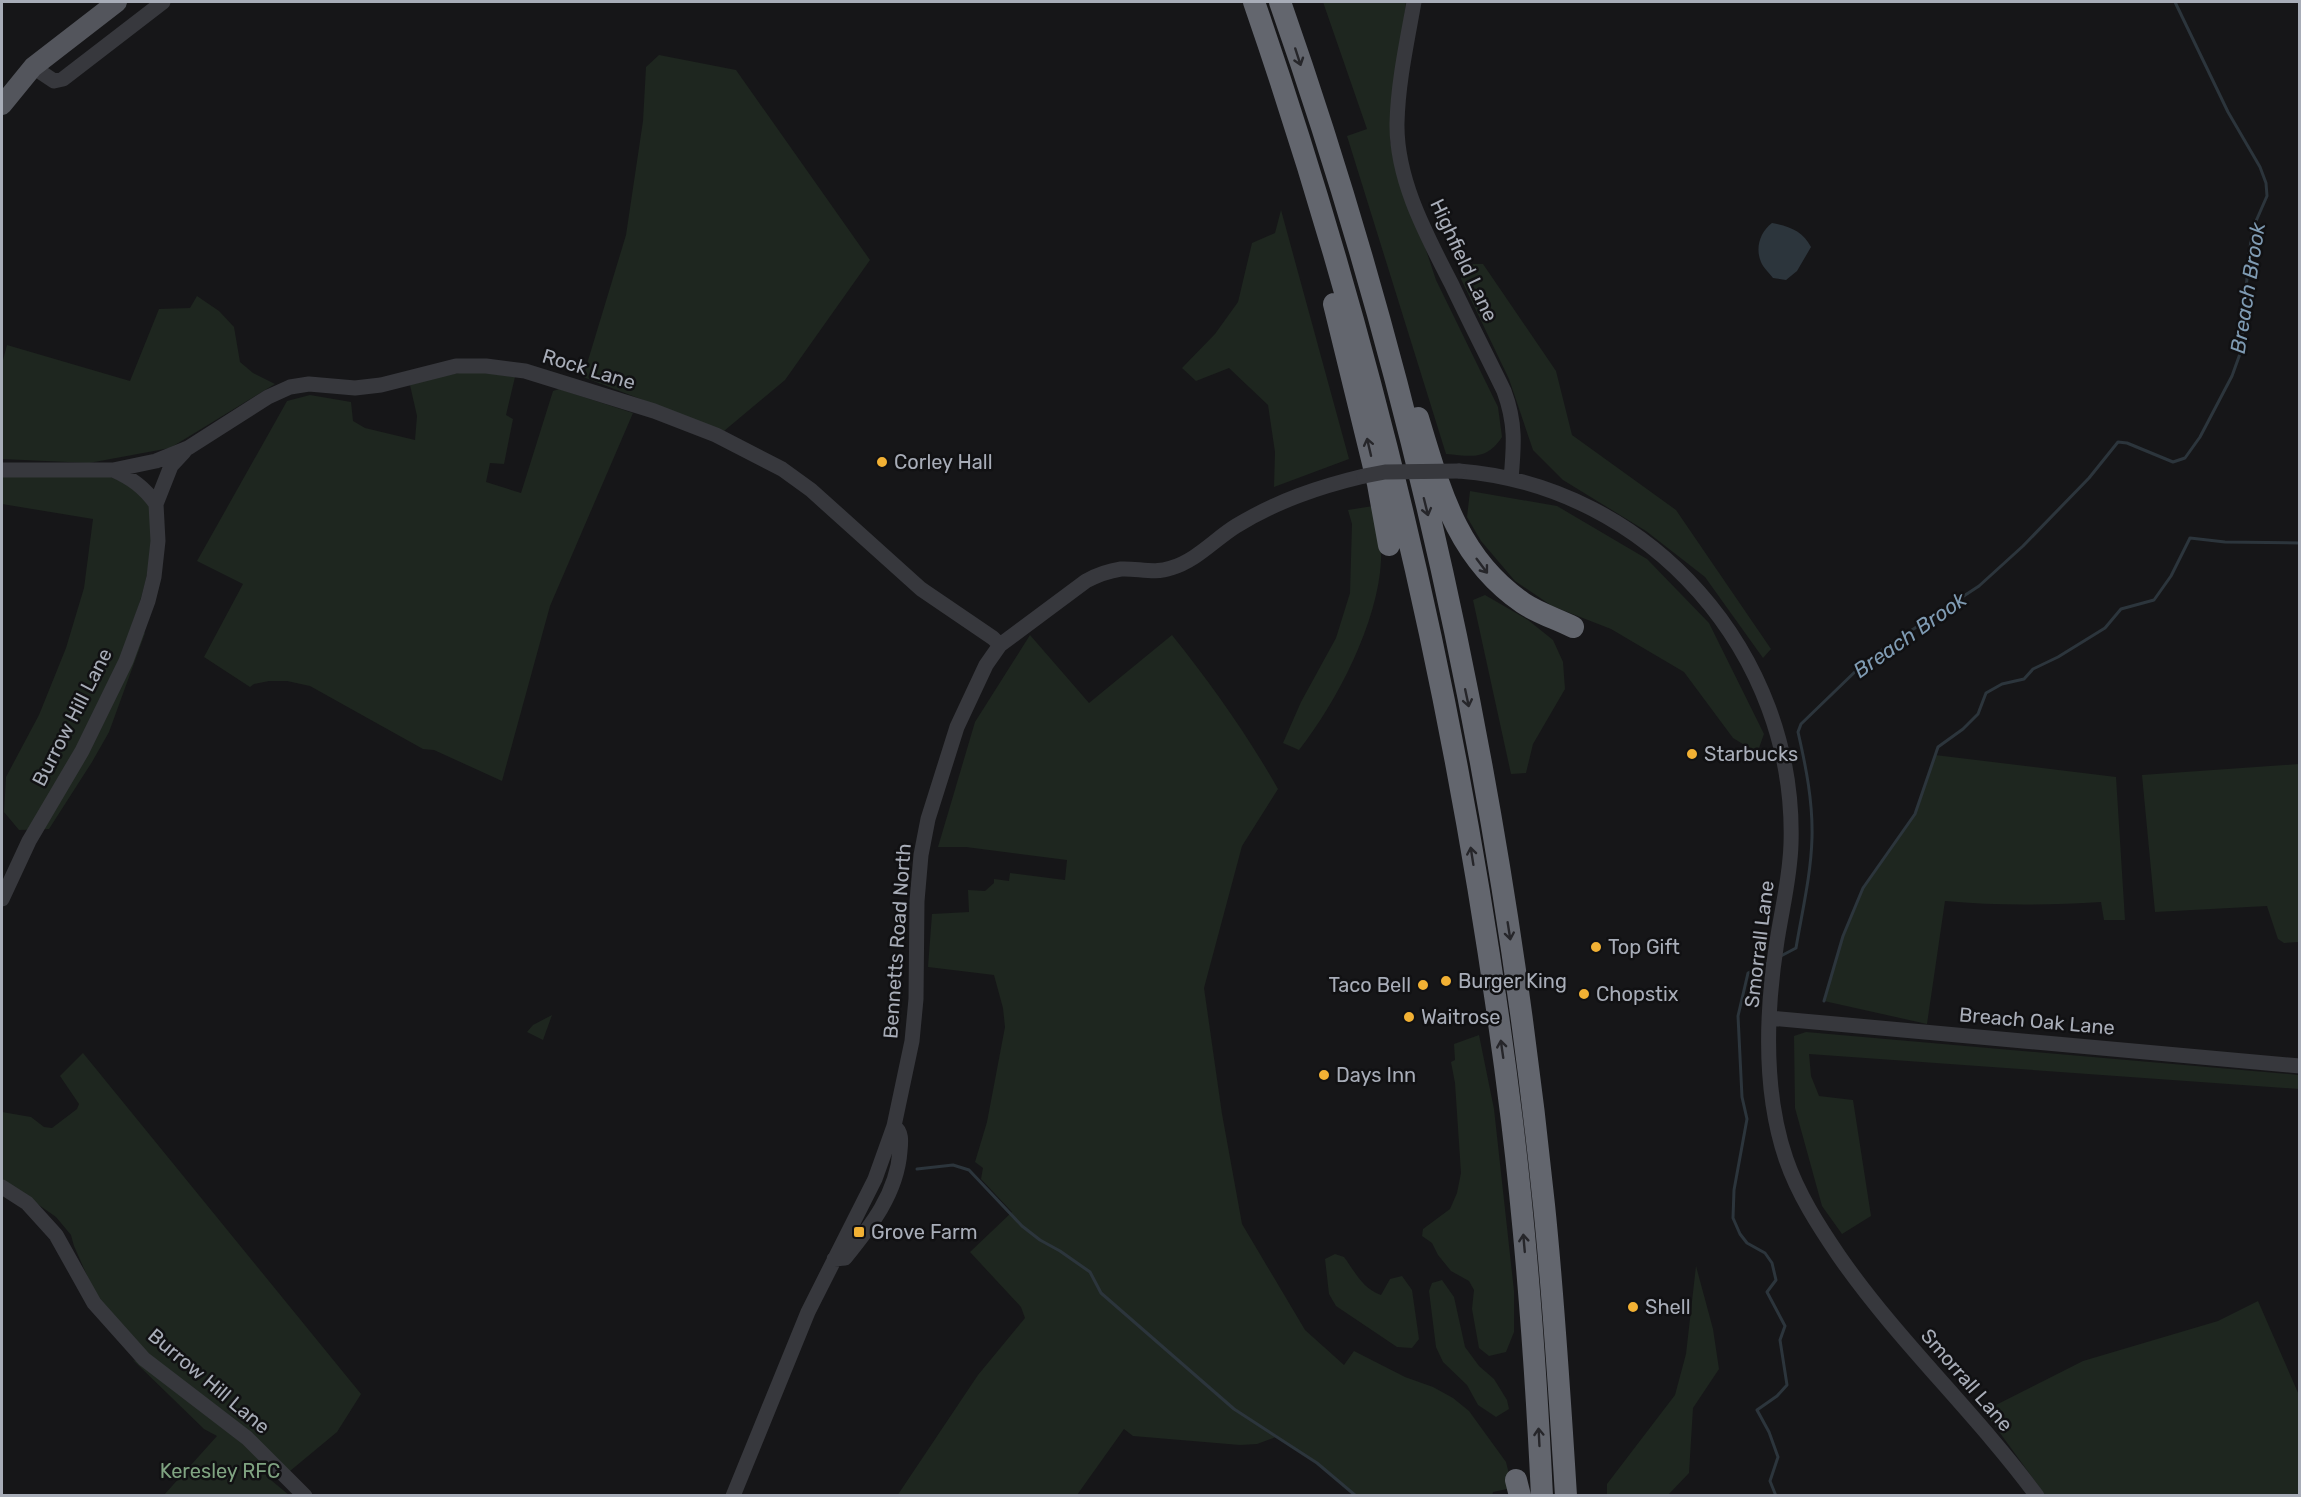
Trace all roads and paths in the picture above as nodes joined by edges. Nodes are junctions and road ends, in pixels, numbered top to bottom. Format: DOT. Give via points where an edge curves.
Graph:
graph roads {
  1 [pos="117,2"];
  2 [pos="163,2"];
  3 [pos="1249,2"];
  4 [pos="1254,2"];
  5 [pos="1280,2"];
  6 [pos="1414,2"];
  7 [pos="33,67"];
  8 [pos="2,105"];
  9 [pos="1344,198"];
  10 [pos="188,448"];
  11 [pos="2,470"];
  12 [pos="113,470"];
  13 [pos="1511,479"];
  14 [pos="156,504"];
  15 [pos="1389,545"];
  16 [pos="1573,627"];
  17 [pos="1000,645"];
  18 [pos="2,899"];
  19 [pos="1770,1018"];
  20 [pos="2300,1066"];
  21 [pos="2,1187"];
  22 [pos="305,1496"];
  23 [pos="733,1496"];
  24 [pos="1542,1496"];
  25 [pos="1566,1496"];
  26 [pos="2037,1496"];
  1 -- 7 [label="main road"];
  2 -- 7 [label="street" via="63,79 54,81"];
  15 -- 3 [label="highway, one-way" via="1343,341"];
  24 -- 4 [label="highway, one-way" via="1536,1373 1512,1122 1455,754 1365,360 1324,214"];
  5 -- 9 [label="highway, one-way"];
  6 -- 13 [label="street, Highfield Lane" via="1397,124 1406,185 1511,409 1515,434"];
  7 -- 8 [label="main road"];
  9 -- 16 [label="highway, one-way" via="1390,325 1442,496 1457,528 1486,572 1524,603"];
  9 -- 25 [label="highway, one-way" via="1430,521 1494,835 1544,1201"];
  10 -- 12 [label="street, Rock Lane"];
  10 -- 14 [label="street, Burrow Hill Lane" via="171,466"];
  10 -- 17 [label="street, Rock Lane" via="290,387 381,385 456,366 525,371 654,411 716,435 782,468 921,589"];
  11 -- 12 [label="street, Rock Lane"];
  12 -- 14 [label="street, Rock Lane" via="132,479"];
  13 -- 17 [label="street, Bennetts Road North, bridge" via="1459,471 1385,472 1320,487 1289,498 1234,527 1171,568 1122,569 1098,574"];
  13 -- 19 [label="street, Smorrall Lane" via="1575,499 1636,533 1692,583 1728,629 1768,705 1790,789 1791,844"];
  14 -- 18 [label="street, Burrow Hill Lane" via="158,542 154,577 126,661"];
  17 -- 23 [label="street, Bennetts Road North" via="986,665 957,727 928,819 919,880 912,1041 894,1125 875,1179 808,1312"];
  19 -- 20 [label="street, Breach Oak Lane"];
  19 -- 26 [label="street, Smorrall Lane" via="1769,1082 1778,1129 1807,1207 1903,1340"];
  21 -- 22 [label="street, Burrow Hill Lane" via="27,1203 56,1235 94,1303 144,1359 247,1438"];
}
